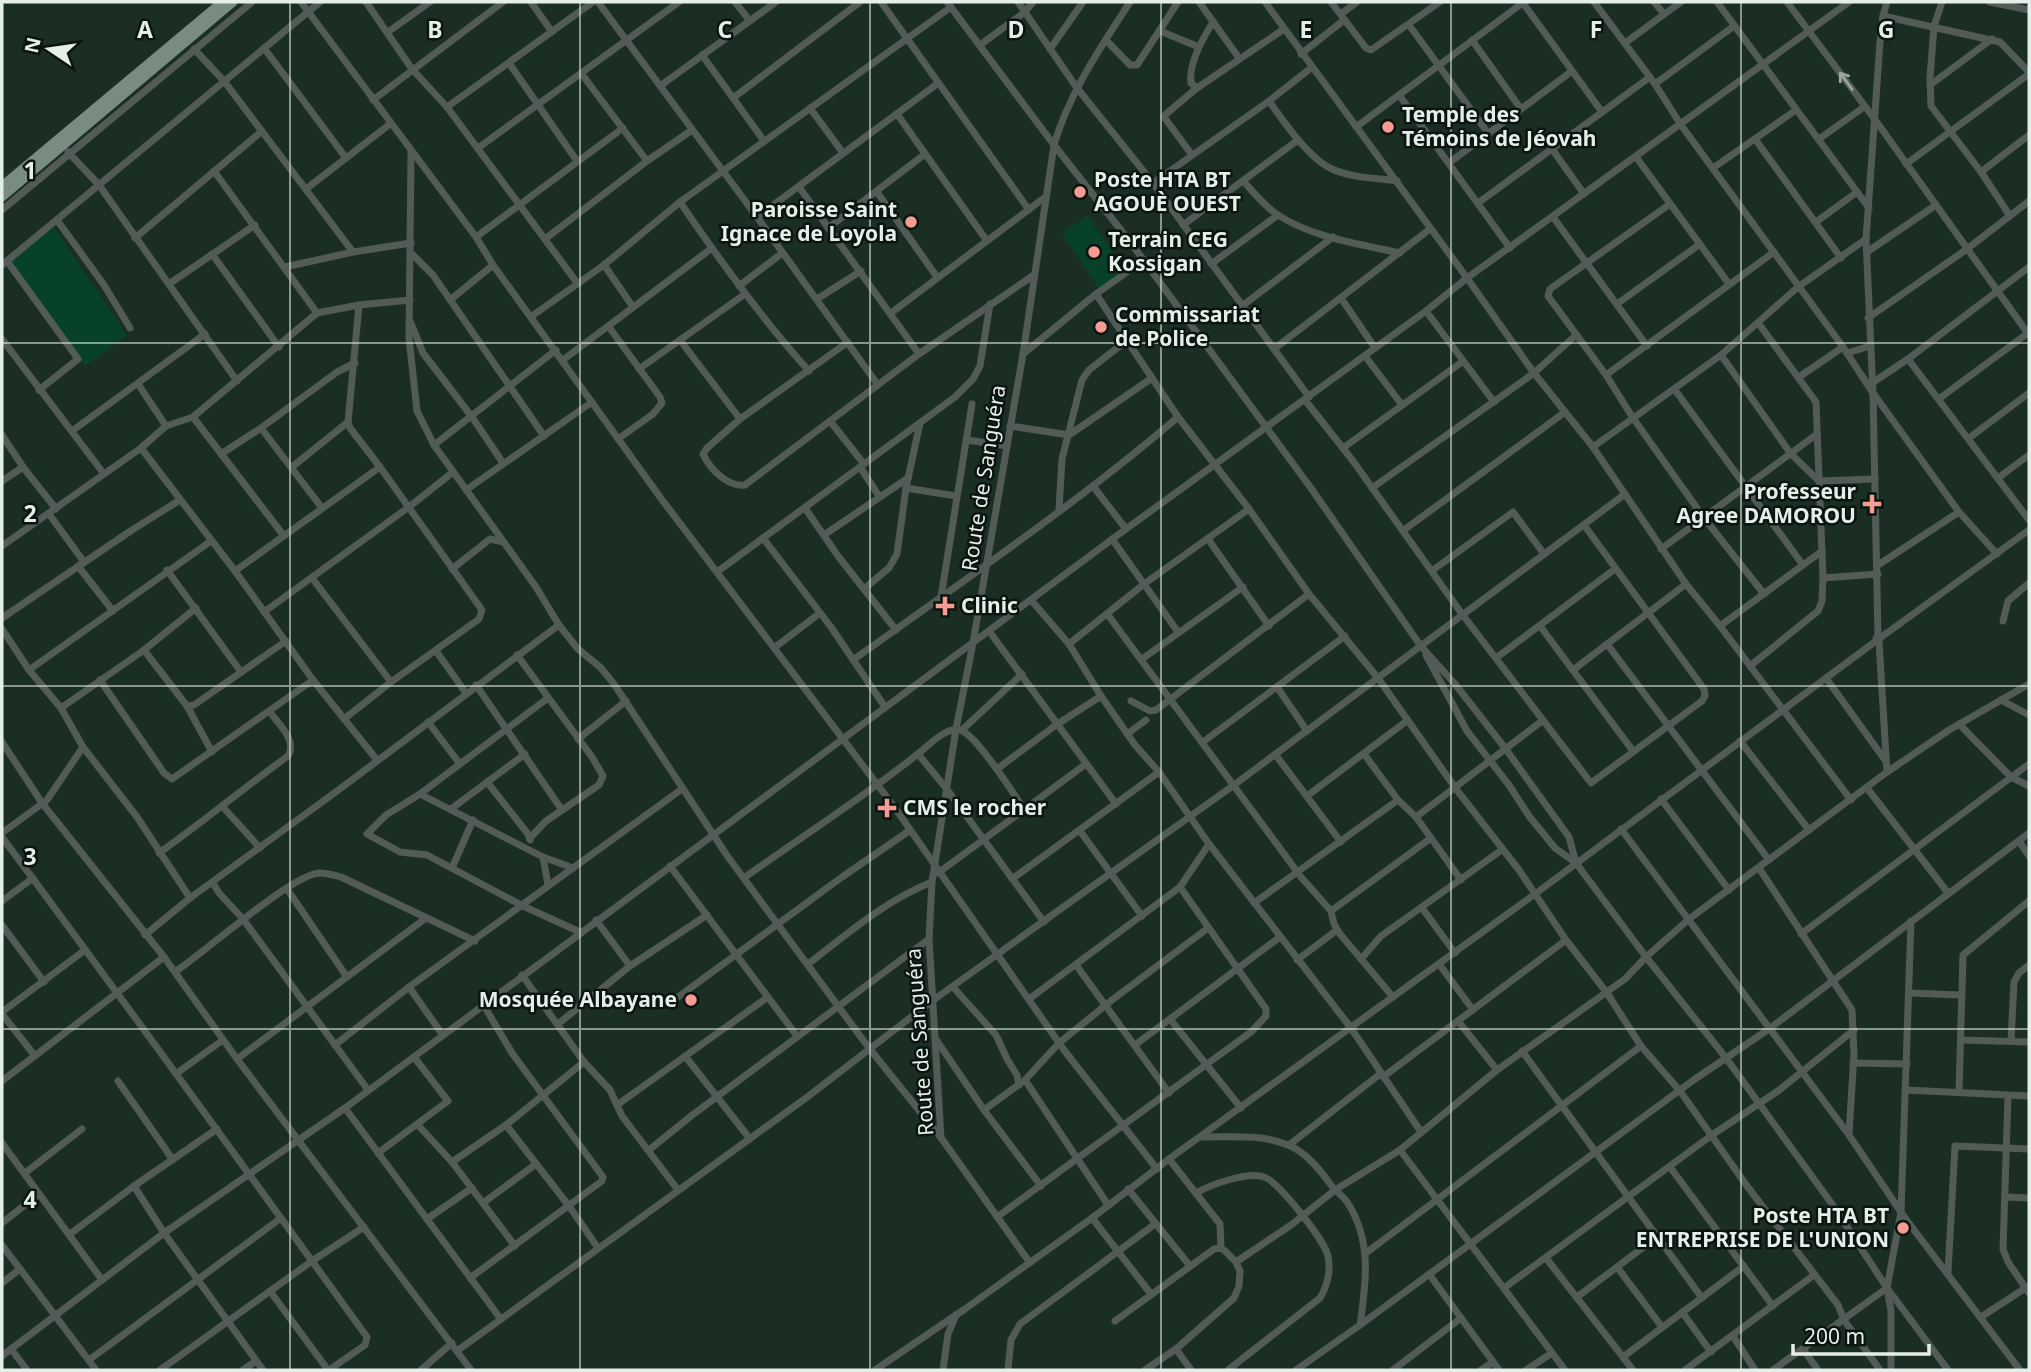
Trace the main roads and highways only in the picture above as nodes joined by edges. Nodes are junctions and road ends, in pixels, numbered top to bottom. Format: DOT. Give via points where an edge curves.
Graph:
graph roads {
  1 [pos="222,2"];
  2 [pos="233,2"];
  3 [pos="27,171"];
  4 [pos="2,186"];
  5 [pos="2,197"];
  1 -- 3 [label="main road"];
  2 -- 3 [label="main road" via="66,150"];
  3 -- 4 [label="main road"];
  3 -- 5 [label="main road"];
}
